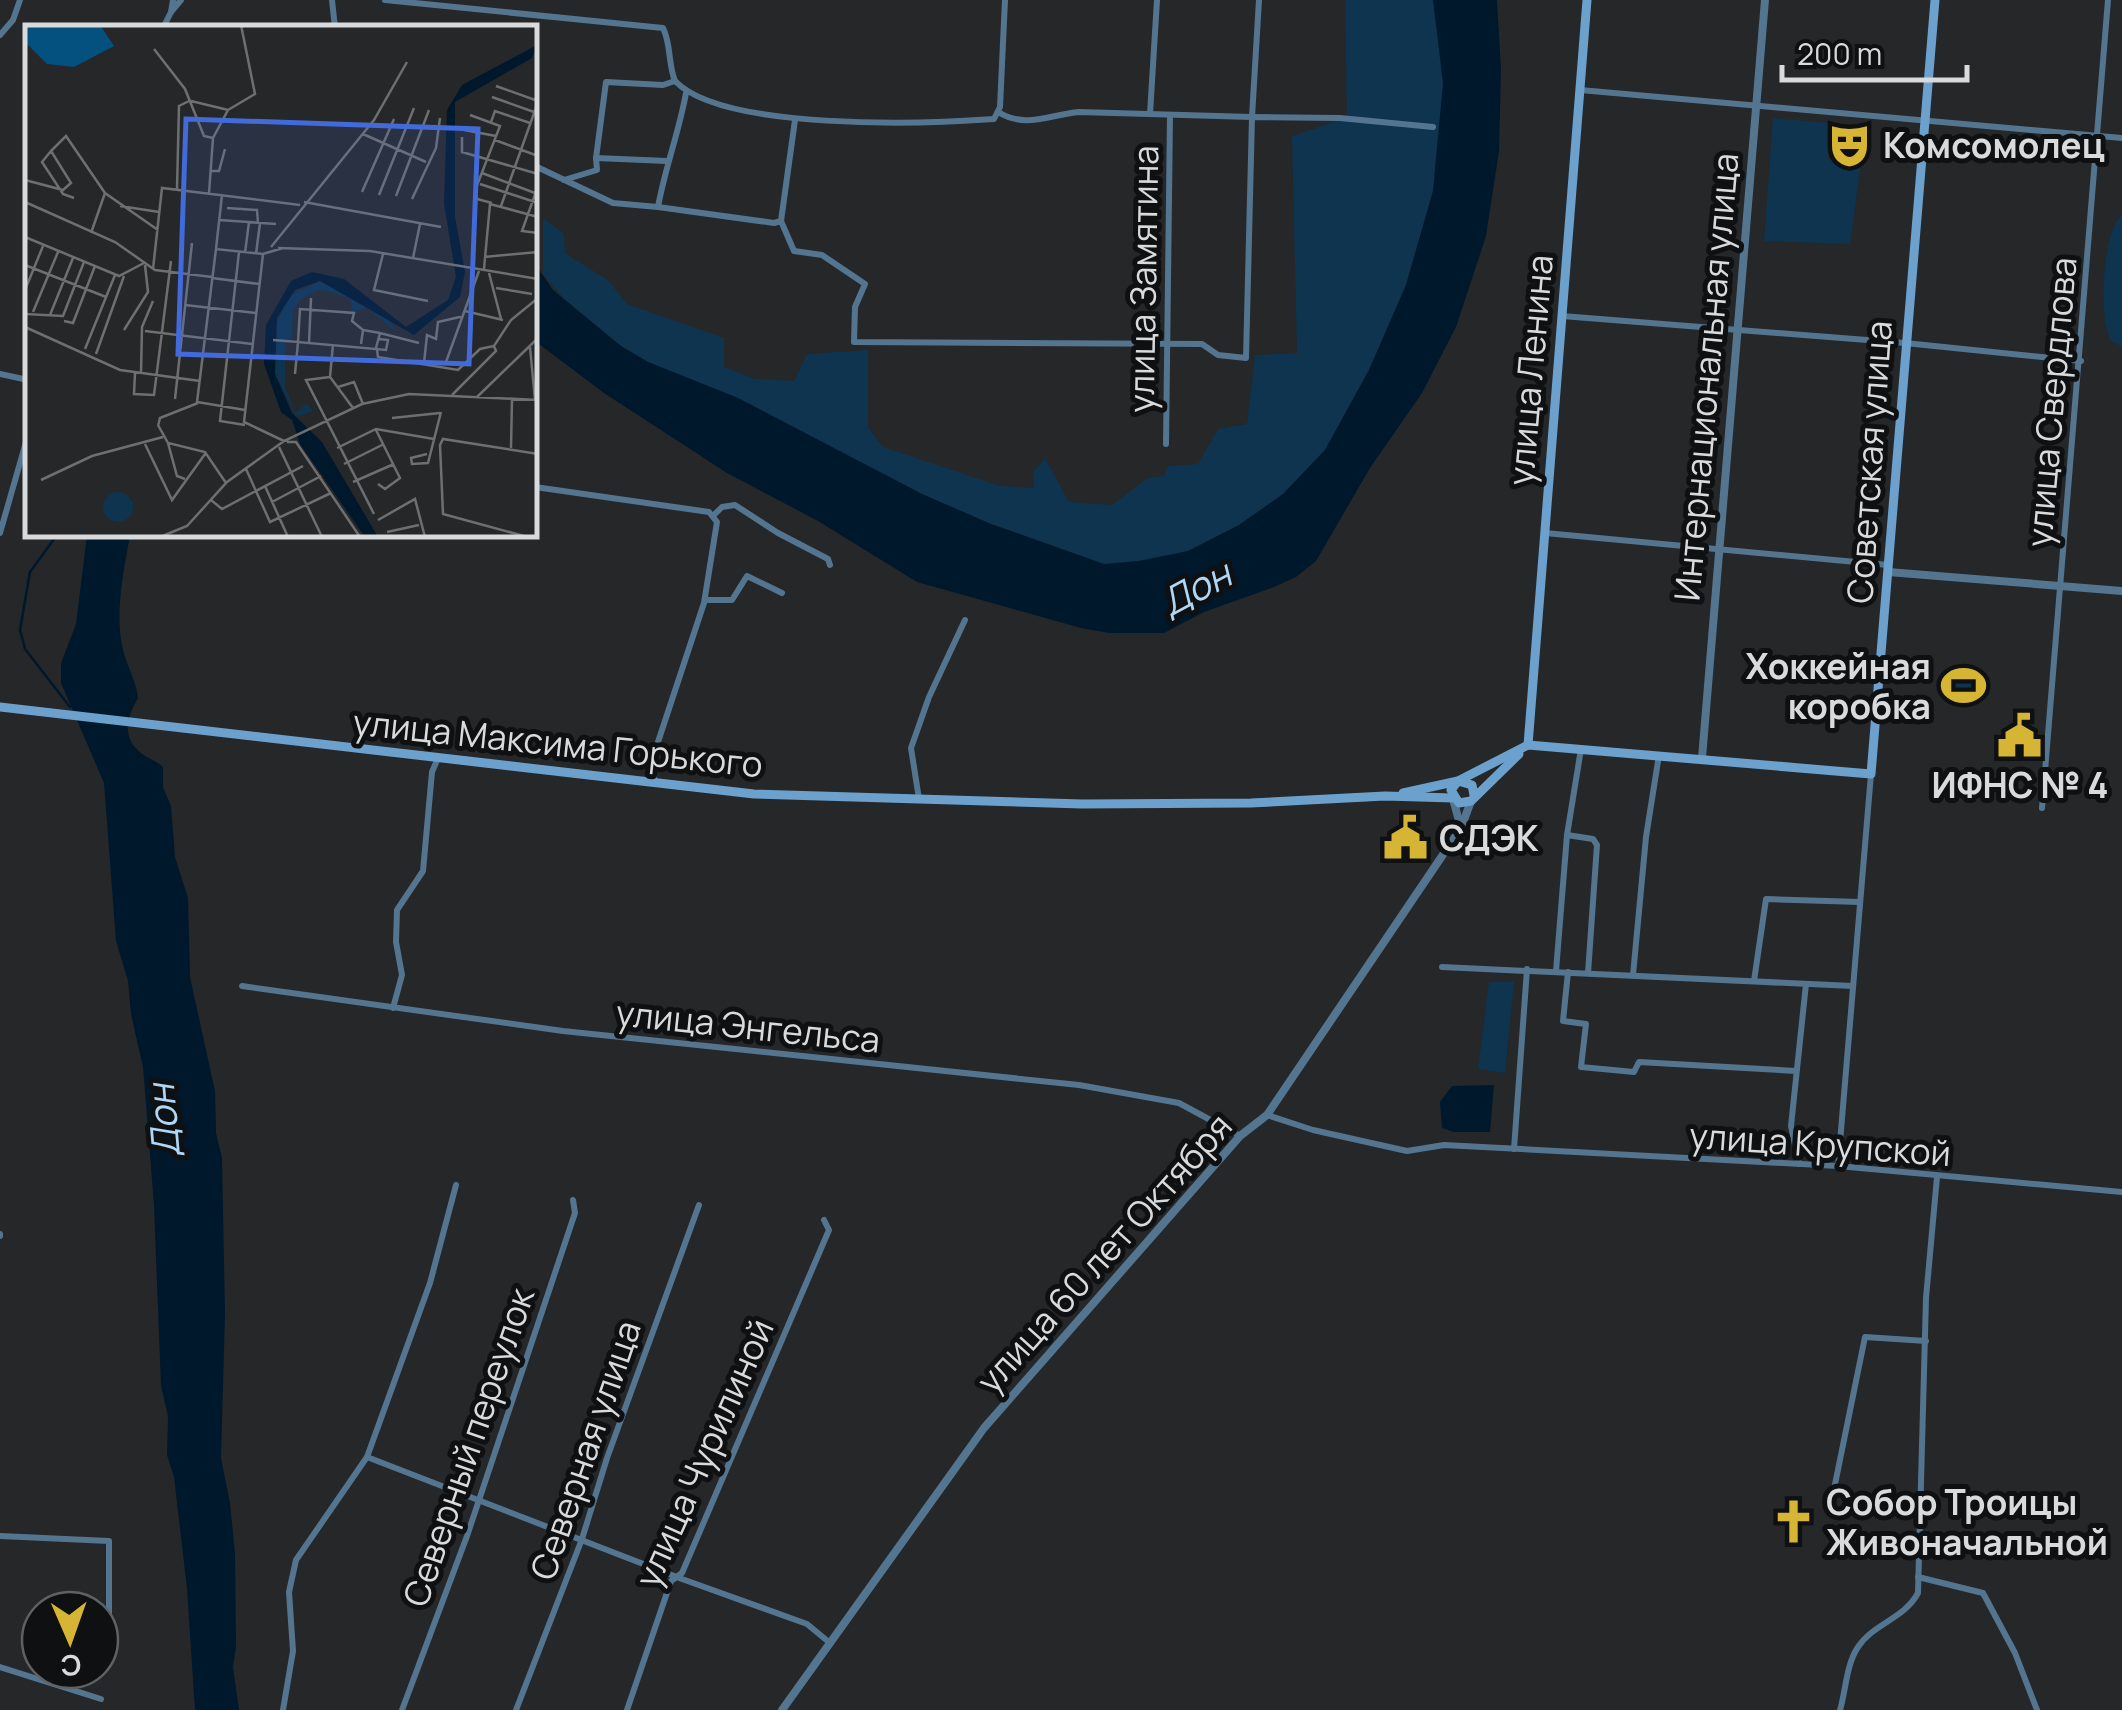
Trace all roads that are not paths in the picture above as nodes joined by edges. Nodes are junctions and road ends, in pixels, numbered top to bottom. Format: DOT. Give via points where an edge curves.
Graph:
graph roads {
  1 [pos="20,0"];
  2 [pos="173,0"];
  3 [pos="181,0"];
  4 [pos="332,0"];
  5 [pos="385,0"];
  6 [pos="1005,0"];
  7 [pos="1156,0"];
  8 [pos="1260,0"];
  9 [pos="1587,0"];
  10 [pos="1765,0"];
  11 [pos="1935,0"];
  12 [pos="2108,0"];
  13 [pos="171,12"];
  14 [pos="165,25"];
  15 [pos="335,25"];
  16 [pos="0,34"];
  17 [pos="675,81"];
  18 [pos="1580,90"];
  19 [pos="686,93"];
  20 [pos="1756,104"];
  21 [pos="998,112"];
  22 [pos="1150,114"];
  23 [pos="1170,115"];
  24 [pos="1252,117"];
  25 [pos="795,120"];
  26 [pos="1924,122"];
  27 [pos="1433,128"];
  28 [pos="2098,136"];
  29 [pos="2122,138"];
  30 [pos="596,158"];
  31 [pos="666,161"];
  32 [pos="538,168"];
  33 [pos="563,180"];
  34 [pos="658,207"];
  35 [pos="781,221"];
  36 [pos="1562,316"];
  37 [pos="1738,330"];
  38 [pos="1905,343"];
  39 [pos="1168,344"];
  40 [pos="2081,361"];
  41 [pos="0,374"];
  42 [pos="25,379"];
  43 [pos="1166,444"];
  44 [pos="25,446"];
  45 [pos="538,486"];
  46 [pos="712,516"];
  47 [pos="0,533"];
  48 [pos="1546,533"];
  49 [pos="1719,548"];
  50 [pos="830,564"];
  51 [pos="1888,568"];
  52 [pos="2059,586"];
  53 [pos="2122,591"];
  54 [pos="782,593"];
  55 [pos="705,600"];
  56 [pos="965,620"];
  57 [pos="0,707"];
  58 [pos="1528,745"];
  59 [pos="1581,748"];
  60 [pos="1659,754"];
  61 [pos="438,758"];
  62 [pos="1702,758"];
  63 [pos="1871,774"];
  64 [pos="1458,781"];
  65 [pos="654,782"];
  66 [pos="1386,796"];
  67 [pos="1453,798"];
  68 [pos="1473,798"];
  69 [pos="919,800"];
  70 [pos="2042,808"];
  71 [pos="1461,828"];
  72 [pos="1567,834"];
  73 [pos="1860,902"];
  74 [pos="1442,967"];
  75 [pos="1526,969"];
  76 [pos="1556,972"];
  77 [pos="1568,972"];
  78 [pos="1588,973"];
  79 [pos="1633,975"];
  80 [pos="1754,981"];
  81 [pos="1806,984"];
  82 [pos="242,986"];
  83 [pos="1853,986"];
  84 [pos="393,1008"];
  85 [pos="1796,1071"];
  86 [pos="1268,1115"];
  87 [pos="1240,1136"];
  88 [pos="1514,1149"];
  89 [pos="1799,1164"];
  90 [pos="1838,1166"];
  91 [pos="1937,1177"];
  92 [pos="456,1185"];
  93 [pos="2122,1192"];
  94 [pos="573,1200"];
  95 [pos="699,1205"];
  96 [pos="824,1220"];
  97 [pos="1926,1340"];
  98 [pos="367,1457"];
  99 [pos="478,1498"];
  100 [pos="1832,1499"];
  101 [pos="0,1536"];
  102 [pos="582,1539"];
  103 [pos="677,1576"];
  104 [pos="1918,1577"];
  105 [pos="109,1590"];
  106 [pos="830,1642"];
  107 [pos="0,1667"];
  108 [pos="101,1699"];
  109 [pos="283,1710"];
  110 [pos="402,1710"];
  111 [pos="516,1710"];
  112 [pos="628,1710"];
  113 [pos="782,1710"];
  114 [pos="1840,1710"];
  115 [pos="2037,1710"];
  1 -- 16 [label="street"];
  2 -- 13 [label="street"];
  3 -- 13 [label="street"];
  4 -- 15 [label="street"];
  5 -- 17 [label="street" via="662,28"];
  6 -- 21 [label="street"];
  7 -- 22 [label="street, улица Замятина"];
  8 -- 24 [label="street"];
  9 -- 18 [label="main road, улица Ленина"];
  10 -- 20 [label="street, Интернациональная улица"];
  11 -- 26 [label="main road, Советская улица"];
  12 -- 28 [label="street, улица Свердлова"];
  13 -- 14 [label="street"];
  17 -- 19 [label="street"];
  17 -- 30 [label="street" via="606,82"];
  18 -- 20 [label="street"];
  18 -- 36 [label="main road, улица Ленина"];
  19 -- 25 [label="street"];
  19 -- 31 [label="street" via="677,142"];
  20 -- 26 [label="street"];
  20 -- 37 [label="street, Интернациональная улица"];
  21 -- 22 [label="street, улица Замятина" via="1032,122 1079,112"];
  21 -- 25 [label="street, улица Замятина" via="994,120"];
  22 -- 23 [label="street, улица Замятина"];
  23 -- 24 [label="street, улица Замятина"];
  23 -- 39 [label="street, улица Замятина"];
  24 -- 27 [label="street, улица Замятина"];
  24 -- 39 [label="street" via="1246,358 1202,344"];
  25 -- 35 [label="street"];
  26 -- 28 [label="street"];
  26 -- 38 [label="main road, Советская улица"];
  28 -- 29 [label="street"];
  28 -- 40 [label="street, улица Свердлова"];
  30 -- 31 [label="street"];
  30 -- 33 [label="street" via="597,170"];
  31 -- 34 [label="street"];
  32 -- 33 [label="street"];
  33 -- 34 [label="street" via="613,203"];
  34 -- 35 [label="street"];
  35 -- 39 [label="street" via="794,251 822,254 866,284 855,307 854,342"];
  36 -- 37 [label="street"];
  36 -- 48 [label="main road, улица Ленина"];
  37 -- 38 [label="street"];
  37 -- 49 [label="street, Интернациональная улица"];
  38 -- 40 [label="street"];
  38 -- 51 [label="main road, Советская улица"];
  39 -- 43 [label="street, улица Замятина"];
  40 -- 52 [label="street, улица Свердлова"];
  41 -- 42 [label="street"];
  44 -- 47 [label="street"];
  45 -- 46 [label="street"];
  46 -- 50 [label="street" via="735,505"];
  46 -- 55 [label="street"];
  48 -- 49 [label="street"];
  48 -- 58 [label="main road, улица Ленина"];
  49 -- 51 [label="street"];
  49 -- 62 [label="street, Интернациональная улица"];
  51 -- 52 [label="street"];
  51 -- 63 [label="main road, Советская улица"];
  52 -- 53 [label="street"];
  52 -- 70 [label="street, улица Свердлова"];
  54 -- 55 [label="street" via="747,576 732,600"];
  55 -- 65 [label="street" via="656,751"];
  56 -- 69 [label="street" via="911,748"];
  57 -- 61 [label="main road, улица Максима Горького"];
  58 -- 59 [label="main road"];
  58 -- 64 [label="main road, улица Максима Горького"];
  58 -- 68 [label="main road"];
  59 -- 60 [label="main road"];
  59 -- 72 [label="street"];
  60 -- 62 [label="main road"];
  60 -- 79 [label="street"];
  61 -- 65 [label="main road, улица Максима Горького"];
  61 -- 84 [label="street" via="423,871 397,910 402,975"];
  62 -- 63 [label="main road"];
  63 -- 73 [label="street, Советская улица"];
  64 -- 66 [label="main road, улица Максима Горького"];
  64 -- 67 [label="main road"];
  64 -- 68 [label="main road" via="1472,785"];
  65 -- 69 [label="main road, улица Максима Горького" via="754,794"];
  66 -- 67 [label="main road, улица Максима Горького"];
  66 -- 69 [label="main road, улица Максима Горького" via="1250,804"];
  67 -- 68 [label="main road" via="1461,804"];
  67 -- 71 [label="street"];
  68 -- 71 [label="street, улица 60 лет Октября"];
  71 -- 86 [label="street, улица 60 лет Октября"];
  72 -- 76 [label="street"];
  72 -- 78 [label="street" via="1597,845"];
  73 -- 80 [label="street" via="1766,899"];
  73 -- 83 [label="street, Советская улица"];
  74 -- 75 [label="street"];
  75 -- 76 [label="street"];
  75 -- 88 [label="street"];
  76 -- 77 [label="street"];
  77 -- 78 [label="street"];
  77 -- 85 [label="street" via="1563,1022 1586,1024 1582,1067 1634,1072 1639,1062"];
  78 -- 79 [label="street"];
  79 -- 80 [label="street"];
  80 -- 81 [label="street"];
  81 -- 83 [label="street"];
  81 -- 85 [label="street"];
  82 -- 84 [label="street, улица Энгельса"];
  83 -- 90 [label="street, Советская улица"];
  84 -- 87 [label="street, улица Энгельса" via="1078,1085 1179,1103"];
  85 -- 89 [label="street" via="1791,1126"];
  86 -- 87 [label="street, улица 60 лет Октября"];
  86 -- 88 [label="street, улица Крупской" via="1407,1150 1444,1144"];
  87 -- 106 [label="street, улица 60 лет Октября" via="984,1428"];
  88 -- 89 [label="street, улица Крупской"];
  89 -- 90 [label="street, улица Крупской"];
  90 -- 91 [label="street, улица Крупской"];
  91 -- 93 [label="street, улица Крупской"];
  91 -- 97 [label="street"];
  92 -- 98 [label="street" via="430,1283"];
  94 -- 99 [label="street, Северный переулок" via="575,1213"];
  95 -- 102 [label="street, Северная улица"];
  96 -- 103 [label="street, улица Чурилиной" via="829,1230"];
  97 -- 100 [label="street" via="1865,1337"];
  97 -- 104 [label="street"];
  98 -- 99 [label="street"];
  98 -- 109 [label="street" via="296,1560"];
  99 -- 102 [label="street"];
  99 -- 110 [label="street, Северный переулок"];
  101 -- 105 [label="street" via="109,1541"];
  102 -- 103 [label="street"];
  102 -- 111 [label="street, Северная улица"];
  103 -- 106 [label="street" via="808,1624"];
  103 -- 112 [label="street, улица Чурилиной"];
  104 -- 114 [label="street" via="1909,1609 1858,1648"];
  104 -- 115 [label="street" via="1983,1593"];
  106 -- 113 [label="street, улица 60 лет Октября"];
  107 -- 108 [label="street"];
}
